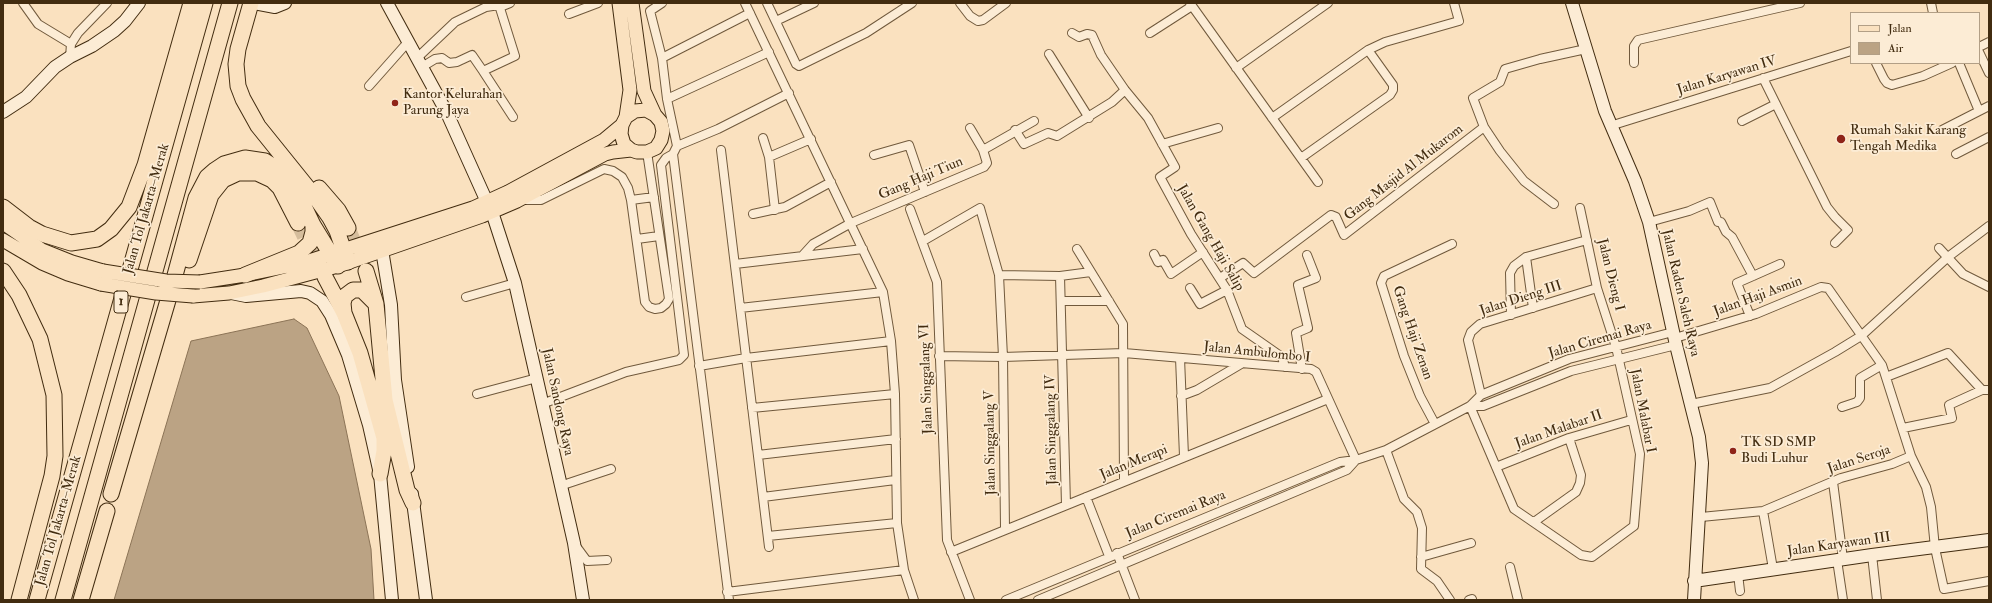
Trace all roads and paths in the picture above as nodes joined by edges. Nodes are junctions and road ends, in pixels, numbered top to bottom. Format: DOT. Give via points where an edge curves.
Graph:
graph roads {
  1 [pos="23,3"];
  2 [pos="107,3"];
  3 [pos="139,3"];
  4 [pos="190,3"];
  5 [pos="200,3"];
  6 [pos="205,3"];
  7 [pos="230,3"];
  8 [pos="254,3"];
  9 [pos="285,3"];
  10 [pos="387,3"];
  11 [pos="510,3"];
  12 [pos="598,3"];
  13 [pos="619,3"];
  14 [pos="632,3"];
  15 [pos="662,3"];
  16 [pos="745,3"];
  17 [pos="767,3"];
  18 [pos="814,3"];
  19 [pos="912,3"];
  20 [pos="960,3"];
  21 [pos="1006,3"];
  22 [pos="1328,3"];
  23 [pos="1454,3"];
  24 [pos="1572,3"];
  25 [pos="1800,3"];
  26 [pos="1191,5"];
  27 [pos="1786,5"];
  28 [pos="500,7"];
  29 [pos="750,13"];
  30 [pos="569,14"];
  31 [pos="776,21"];
  32 [pos="1072,33"];
  33 [pos="1150,33"];
  34 [pos="408,42"];
  35 [pos="1989,42"];
  36 [pos="71,44"];
  37 [pos="1980,46"];
  38 [pos="1586,49"];
  39 [pos="1368,50"];
  40 [pos="1850,51"];
  41 [pos="769,52"];
  42 [pos="1049,54"];
  43 [pos="1980,54"];
  44 [pos="70,57"];
  45 [pos="662,58"];
  46 [pos="419,62"];
  47 [pos="1634,63"];
  48 [pos="1876,64"];
  49 [pos="1950,64"];
  50 [pos="1959,64"];
  51 [pos="1236,68"];
  52 [pos="483,71"];
  53 [pos="1989,73"];
  54 [pos="1763,78"];
  55 [pos="369,86"];
  56 [pos="1125,90"];
  57 [pos="789,93"];
  58 [pos="164,94"];
  59 [pos="668,99"];
  60 [pos="1776,104"];
  61 [pos="1989,106"];
  62 [pos="250,110"];
  63 [pos="1979,111"];
  64 [pos="3,112"];
  65 [pos="655,115"];
  66 [pos="513,117"];
  67 [pos="1089,118"];
  68 [pos="1272,118"];
  69 [pos="624,121"];
  70 [pos="1034,121"];
  71 [pos="1742,121"];
  72 [pos="1610,126"];
  73 [pos="1484,127"];
  74 [pos="970,128"];
  75 [pos="1218,128"];
  76 [pos="1016,130"];
  77 [pos="1942,130"];
  78 [pos="1989,136"];
  79 [pos="763,138"];
  80 [pos="811,139"];
  81 [pos="1162,144"];
  82 [pos="632,150"];
  83 [pos="675,150"];
  84 [pos="721,150"];
  85 [pos="983,150"];
  86 [pos="647,152"];
  87 [pos="1956,154"];
  88 [pos="874,155"];
  89 [pos="769,157"];
  90 [pos="1301,158"];
  91 [pos="831,182"];
  92 [pos="1318,182"];
  93 [pos="925,192"];
  94 [pos="654,196"];
  95 [pos="517,200"];
  96 [pos="631,200"];
  97 [pos="1554,204"];
  98 [pos="3,207"];
  99 [pos="489,207"];
  100 [pos="1580,208"];
  101 [pos="910,209"];
  102 [pos="775,210"];
  103 [pos="753,214"];
  104 [pos="1649,222"];
  105 [pos="3,223"];
  106 [pos="851,223"];
  107 [pos="305,224"];
  108 [pos="1989,226"];
  109 [pos="348,228"];
  110 [pos="659,236"];
  111 [pos="637,239"];
  112 [pos="3,240"];
  113 [pos="922,240"];
  114 [pos="1587,240"];
  115 [pos="1835,243"];
  116 [pos="1452,244"];
  117 [pos="1939,248"];
  118 [pos="863,249"];
  119 [pos="1076,249"];
  120 [pos="382,250"];
  121 [pos="1203,252"];
  122 [pos="1154,254"];
  123 [pos="802,255"];
  124 [pos="1307,255"];
  125 [pos="1526,257"];
  126 [pos="1948,257"];
  127 [pos="340,258"];
  128 [pos="735,264"];
  129 [pos="1780,264"];
  130 [pos="3,271"];
  131 [pos="366,271"];
  132 [pos="1090,272"];
  133 [pos="245,275"];
  134 [pos="999,275"];
  135 [pos="1060,276"];
  136 [pos="1753,276"];
  137 [pos="102,277"];
  138 [pos="324,277"];
  139 [pos="1220,278"];
  140 [pos="515,283"];
  141 [pos="1989,287"];
  142 [pos="1190,288"];
  143 [pos="1597,288"];
  144 [pos="1227,290"];
  145 [pos="883,292"];
  146 [pos="229,293"];
  147 [pos="466,297"];
  148 [pos="1061,301"];
  149 [pos="1109,301"];
  150 [pos="376,304"];
  151 [pos="740,308"];
  152 [pos="1533,308"];
  153 [pos="344,313"];
  154 [pos="1511,315"];
  155 [pos="1750,316"];
  156 [pos="1861,336"];
  157 [pos="1675,339"];
  158 [pos="891,341"];
  159 [pos="1616,347"];
  160 [pos="1124,353"];
  161 [pos="1063,355"];
  162 [pos="939,356"];
  163 [pos="1003,357"];
  164 [pos="746,358"];
  165 [pos="1180,358"];
  166 [pos="1619,359"];
  167 [pos="1241,364"];
  168 [pos="1882,365"];
  169 [pos="699,366"];
  170 [pos="1553,366"];
  171 [pos="1285,367"];
  172 [pos="1302,369"];
  173 [pos="1556,376"];
  174 [pos="1886,377"];
  175 [pos="537,378"];
  176 [pos="1986,390"];
  177 [pos="477,394"];
  178 [pos="895,394"];
  179 [pos="1481,395"];
  180 [pos="1181,396"];
  181 [pos="1328,399"];
  182 [pos="542,404"];
  183 [pos="1691,404"];
  184 [pos="1470,406"];
  185 [pos="1842,407"];
  186 [pos="752,408"];
  187 [pos="1631,420"];
  188 [pos="1435,424"];
  189 [pos="1903,428"];
  190 [pos="1569,438"];
  191 [pos="896,440"];
  192 [pos="1386,450"];
  193 [pos="758,455"];
  194 [pos="1184,456"];
  195 [pos="1911,456"];
  196 [pos="1356,460"];
  197 [pos="1496,467"];
  198 [pos="612,469"];
  199 [pos="380,474"];
  200 [pos="895,480"];
  201 [pos="1124,481"];
  202 [pos="1833,482"];
  203 [pos="560,486"];
  204 [pos="111,494"];
  205 [pos="763,497"];
  206 [pos="1086,497"];
  207 [pos="413,502"];
  208 [pos="1066,505"];
  209 [pos="106,511"];
  210 [pos="1762,511"];
  211 [pos="1700,516"];
  212 [pos="1200,520"];
  213 [pos="1534,522"];
  214 [pos="897,523"];
  215 [pos="1005,529"];
  216 [pos="1204,530"];
  217 [pos="768,536"];
  218 [pos="1989,540"];
  219 [pos="574,543"];
  220 [pos="1471,543"];
  221 [pos="769,547"];
  222 [pos="1935,548"];
  223 [pos="951,552"];
  224 [pos="1117,553"];
  225 [pos="1872,555"];
  226 [pos="1109,556"];
  227 [pos="1422,557"];
  228 [pos="1840,559"];
  229 [pos="607,560"];
  230 [pos="1122,564"];
  231 [pos="1510,567"];
  232 [pos="1774,569"];
  233 [pos="904,570"];
  234 [pos="1738,574"];
  235 [pos="1694,581"];
  236 [pos="1989,581"];
  237 [pos="1045,584"];
  238 [pos="1740,591"];
  239 [pos="1050,595"];
  240 [pos="728,596"];
  241 [pos="20,600"];
  242 [pos="37,600"];
  243 [pos="63,600"];
  244 [pos="81,600"];
  245 [pos="392,600"];
  246 [pos="426,600"];
  247 [pos="583,600"];
  248 [pos="914,600"];
  249 [pos="970,600"];
  250 [pos="1006,600"];
  251 [pos="1038,600"];
  252 [pos="1135,600"];
  253 [pos="1450,600"];
  254 [pos="1518,600"];
  255 [pos="1694,600"];
  256 [pos="1844,600"];
  257 [pos="1877,600"];
  1 -- 36 [label="street" via="38,24"];
  2 -- 36 [label="street"];
  3 -- 44 [label="street" via="125,22 114,31"];
  4 -- 58 [label="highway"];
  5 -- 58 [label="highway"];
  6 -- 242 [label="highway, Jalan Tol Jakarta–Merak / 1"];
  7 -- 243 [label="highway, Jalan Tol Jakarta–Merak / 1"];
  8 -- 9 [label="street" via="275,8"];
  8 -- 62 [label="highway" via="238,49 236,64 238,86"];
  10 -- 34 [label="street, Jalan Sandong Raya"];
  11 -- 28 [label="street"];
  12 -- 30 [label="street"];
  13 -- 69 [label="main road" via="630,90"];
  14 -- 65 [label="main road" via="644,91"];
  15 -- 45 [label="street" via="650,11"];
  16 -- 29 [label="street"];
  17 -- 31 [label="street"];
  18 -- 31 [label="street"];
  19 -- 31 [label="street" via="866,33 799,66"];
  20 -- 21 [label="street" via="970,16 978,21"];
  22 -- 51 [label="street"];
  23 -- 39 [label="street" via="1459,20 1385,42"];
  24 -- 38 [label="street, Jalan Raden Saleh Raya"];
  25 -- 27 [label="street"];
  26 -- 33 [label="street"];
  26 -- 51 [label="street"];
  27 -- 47 [label="street" via="1638,40 1634,46"];
  28 -- 46 [label="street" via="486,7 455,22"];
  28 -- 52 [label="street" via="515,56"];
  29 -- 41 [label="street"];
  29 -- 45 [label="street"];
  32 -- 56 [label="street, Jalan Gang Haji Salip" via="1079,37 1092,35 1101,56"];
  34 -- 46 [label="street, Jalan Sandong Raya"];
  34 -- 55 [label="street"];
  35 -- 37 [label="street"];
  36 -- 44 [label="street"];
  38 -- 72 [label="street, Jalan Raden Saleh Raya"];
  38 -- 73 [label="street, Gang Masjid Al Mukarom" via="1505,69 1500,82 1473,98"];
  39 -- 68 [label="street"];
  39 -- 90 [label="street" via="1394,90"];
  40 -- 54 [label="street, Jalan Karyawan IV"];
  41 -- 57 [label="street"];
  41 -- 59 [label="street"];
  42 -- 67 [label="street"];
  43 -- 53 [label="street"];
  44 -- 64 [label="street" via="48,73 26,97"];
  45 -- 59 [label="street"];
  46 -- 52 [label="street" via="442,58 450,63 472,55"];
  46 -- 99 [label="street, Jalan Sandong Raya" via="447,113"];
  48 -- 49 [label="street" via="1884,79 1892,85 1923,76"];
  50 -- 63 [label="street"];
  51 -- 68 [label="street"];
  52 -- 66 [label="street"];
  54 -- 60 [label="street"];
  54 -- 72 [label="street, Jalan Karyawan IV"];
  56 -- 67 [label="street"];
  56 -- 81 [label="street, Jalan Gang Haji Salip" via="1148,118"];
  57 -- 80 [label="street"];
  57 -- 83 [label="street"];
  58 -- 98 [label="highway" via="145,165 129,207 111,229 97,239 71,243 42,234"];
  59 -- 83 [label="street"];
  60 -- 71 [label="street"];
  60 -- 115 [label="street" via="1827,207 1848,230"];
  61 -- 63 [label="street"];
  62 -- 109 [label="highway" via="265,121 338,210"];
  62 -- 127 [label="highway" via="258,126 330,218"];
  63 -- 77 [label="street"];
  65 -- 69 [label="main road" via="646,110 635,111"];
  65 -- 86 [label="main road" via="661,122 663,131 656,148"];
  67 -- 76 [label="street" via="1057,136 1048,133 1024,144"];
  68 -- 90 [label="street"];
  69 -- 82 [label="main road" via="621,134 624,144"];
  69 -- 99 [label="main road" via="604,140"];
  70 -- 76 [label="street"];
  72 -- 104 [label="street, Jalan Raden Saleh Raya" via="1635,181"];
  73 -- 97 [label="street" via="1524,181"];
  73 -- 139 [label="street, Gang Masjid Al Mukarom" via="1344,235 1336,216 1331,215 1254,273 1243,263"];
  74 -- 85 [label="street"];
  75 -- 81 [label="street"];
  76 -- 85 [label="street"];
  78 -- 87 [label="street"];
  79 -- 89 [label="street"];
  80 -- 89 [label="street"];
  80 -- 91 [label="street"];
  81 -- 121 [label="street, Jalan Gang Haji Salip" via="1175,167 1160,177"];
  82 -- 86 [label="main road"];
  82 -- 95 [label="main road" via="605,154"];
  83 -- 169 [label="street"];
  83 -- 182 [label="street" via="661,165 683,357 626,372"];
  84 -- 128 [label="street"];
  85 -- 93 [label="street, Gang Haji Tiun" via="987,163 984,167"];
  86 -- 94 [label="street"];
  88 -- 93 [label="street" via="909,145"];
  89 -- 102 [label="street"];
  90 -- 92 [label="street"];
  91 -- 102 [label="street"];
  91 -- 106 [label="street"];
  93 -- 106 [label="street, Gang Haji Tiun"];
  94 -- 96 [label="street"];
  94 -- 110 [label="street"];
  95 -- 96 [label="street" via="541,200 604,170 613,171 622,177"];
  95 -- 99 [label="main road"];
  96 -- 111 [label="street"];
  99 -- 120 [label="main road"];
  99 -- 127 [label="main road"];
  99 -- 140 [label="street, Jalan Sandong Raya"];
  100 -- 114 [label="street, Jalan Dieng I"];
  101 -- 113 [label="street, Jalan Singgalang VI"];
  102 -- 103 [label="street"];
  104 -- 136 [label="street" via="1689,211 1710,202 1718,222 1732,237"];
  104 -- 157 [label="street, Jalan Raden Saleh Raya"];
  105 -- 137 [label="main road" via="42,250"];
  106 -- 118 [label="street"];
  106 -- 123 [label="street, Gang Haji Tiun" via="813,244"];
  107 -- 127 [label="highway"];
  107 -- 133 [label="highway" via="312,238 303,250"];
  107 -- 204 [label="highway" via="280,188 264,176 248,172 238,173 223,180 211,195 146,375"];
  108 -- 126 [label="street"];
  110 -- 111 [label="street"];
  110 -- 111 [label="street" via="669,299 661,308 655,309 645,302"];
  112 -- 137 [label="main road" via="42,263 68,274"];
  113 -- 134 [label="street, Jalan Singgalang V" via="980,208"];
  113 -- 162 [label="street, Jalan Singgalang VI" via="937,282"];
  114 -- 125 [label="street"];
  114 -- 143 [label="street, Jalan Dieng I"];
  116 -- 188 [label="street, Gang Haji Zenan" via="1384,276 1380,283 1404,356 1420,396"];
  117 -- 126 [label="street"];
  118 -- 123 [label="street"];
  118 -- 145 [label="street"];
  119 -- 132 [label="street"];
  120 -- 127 [label="main road"];
  120 -- 207 [label="street" via="391,305 395,380"];
  121 -- 122 [label="street" via="1171,274 1163,260 1158,262"];
  121 -- 139 [label="street, Jalan Gang Haji Salip"];
  123 -- 128 [label="street"];
  124 -- 172 [label="street" via="1316,278 1298,285 1308,328 1296,334"];
  125 -- 152 [label="street"];
  125 -- 154 [label="street" via="1514,266 1510,273"];
  126 -- 141 [label="street" via="1963,274"];
  126 -- 156 [label="street"];
  127 -- 133 [label="main road"];
  127 -- 146 [label="main road" via="263,286"];
  128 -- 151 [label="street"];
  129 -- 136 [label="street"];
  130 -- 241 [label="highway" via="19,295 40,339 54,395 55,456 52,476"];
  131 -- 150 [label="highway"];
  132 -- 135 [label="street"];
  132 -- 149 [label="street"];
  133 -- 137 [label="main road, bridge" via="200,282"];
  134 -- 135 [label="street"];
  134 -- 163 [label="street, Jalan Singgalang V"];
  135 -- 148 [label="street, Jalan Singgalang IV"];
  136 -- 155 [label="street" via="1737,283"];
  137 -- 146 [label="main road, bridge" via="149,292 193,296"];
  138 -- 153 [label="highway"];
  139 -- 144 [label="street, Jalan Gang Haji Salip"];
  140 -- 147 [label="street"];
  140 -- 175 [label="street, Jalan Sandong Raya"];
  142 -- 144 [label="street" via="1200,304"];
  143 -- 152 [label="street, Jalan Dieng III"];
  143 -- 159 [label="street, Jalan Dieng I"];
  144 -- 171 [label="street, Jalan Gang Haji Salip" via="1242,329 1282,357"];
  145 -- 151 [label="street"];
  145 -- 158 [label="street"];
  146 -- 199 [label="street" via="246,296 302,291 316,296 327,307 348,355 369,425"];
  148 -- 149 [label="street"];
  148 -- 161 [label="street, Jalan Singgalang IV"];
  149 -- 160 [label="street" via="1123,324"];
  150 -- 153 [label="highway" via="362,290 353,290 345,296"];
  150 -- 207 [label="highway" via="385,400 407,490"];
  151 -- 164 [label="street"];
  152 -- 154 [label="street, Jalan Dieng III"];
  153 -- 199 [label="highway" via="360,352 384,438"];
  154 -- 179 [label="street, Jalan Dieng III" via="1480,324 1471,332 1468,340"];
  155 -- 156 [label="street, Jalan Haji Asmin" via="1826,286"];
  155 -- 157 [label="street, Jalan Haji Asmin"];
  156 -- 168 [label="street"];
  156 -- 183 [label="street" via="1770,388"];
  157 -- 159 [label="street, Jalan Ciremai Raya"];
  157 -- 166 [label="street, Jalan Ciremai Raya"];
  157 -- 183 [label="street, Jalan Raden Saleh Raya"];
  158 -- 164 [label="street"];
  158 -- 178 [label="street"];
  159 -- 166 [label="street, Jalan Malabar I"];
  159 -- 170 [label="street, Jalan Ciremai Raya" via="1569,359"];
  160 -- 161 [label="street, Jalan Ambulombo I"];
  160 -- 165 [label="street, Jalan Ambulombo I"];
  160 -- 201 [label="street"];
  161 -- 163 [label="street, Jalan Ambulombo I"];
  161 -- 208 [label="street, Jalan Singgalang IV"];
  162 -- 163 [label="street, Jalan Ambulombo I"];
  162 -- 223 [label="street, Jalan Singgalang VI" via="947,540"];
  163 -- 215 [label="street, Jalan Singgalang V"];
  164 -- 169 [label="street"];
  164 -- 186 [label="street"];
  165 -- 167 [label="street, Jalan Ambulombo I"];
  165 -- 180 [label="street"];
  166 -- 173 [label="street, Jalan Ciremai Raya"];
  166 -- 187 [label="street, Jalan Malabar I"];
  167 -- 171 [label="street, Jalan Ambulombo I"];
  167 -- 180 [label="street" via="1197,390"];
  168 -- 174 [label="street"];
  168 -- 185 [label="street" via="1860,378 1860,398 1857,402"];
  169 -- 240 [label="street"];
  170 -- 173 [label="street"];
  170 -- 179 [label="street, Jalan Ciremai Raya"];
  171 -- 172 [label="street, Jalan Ambulombo I"];
  172 -- 181 [label="street, Jalan Ambulombo I" via="1316,372"];
  173 -- 184 [label="street, Jalan Ciremai Raya" via="1483,406"];
  174 -- 176 [label="street" via="1947,353"];
  174 -- 189 [label="street"];
  175 -- 177 [label="street"];
  175 -- 182 [label="street, Jalan Sandong Raya"];
  176 -- 189 [label="street" via="1949,405 1952,418"];
  178 -- 186 [label="street"];
  178 -- 191 [label="street"];
  179 -- 184 [label="street, Jalan Ciremai Raya"];
  180 -- 194 [label="street"];
  181 -- 194 [label="street, Jalan Merapi"];
  181 -- 196 [label="street, Jalan Ambulombo I"];
  182 -- 203 [label="street, Jalan Sandong Raya"];
  183 -- 211 [label="street, Jalan Raden Saleh Raya" via="1702,462"];
  184 -- 188 [label="street, Jalan Ciremai Raya"];
  184 -- 197 [label="street, Jalan Malabar I"];
  186 -- 193 [label="street"];
  187 -- 190 [label="street, Jalan Malabar II"];
  187 -- 213 [label="street, Jalan Malabar I" via="1640,454 1634,526 1592,557 1581,555"];
  188 -- 192 [label="street, Jalan Ciremai Raya"];
  189 -- 195 [label="street"];
  190 -- 197 [label="street, Jalan Malabar II"];
  190 -- 213 [label="street" via="1581,475 1580,483 1576,492"];
  191 -- 193 [label="street"];
  191 -- 200 [label="street"];
  192 -- 196 [label="street, Jalan Ciremai Raya"];
  192 -- 227 [label="street" via="1404,499 1419,517 1422,528"];
  193 -- 205 [label="street"];
  194 -- 201 [label="street, Jalan Merapi"];
  195 -- 202 [label="street, Jalan Seroja"];
  195 -- 222 [label="street" via="1926,486"];
  196 -- 212 [label="street, Jalan Ciremai Raya" via="1340,462"];
  196 -- 216 [label="street, Jalan Ciremai Raya" via="1347,470"];
  197 -- 213 [label="street, Jalan Malabar I" via="1514,509"];
  198 -- 203 [label="street"];
  199 -- 245 [label="street"];
  200 -- 205 [label="street"];
  200 -- 214 [label="street"];
  201 -- 206 [label="street, Jalan Merapi"];
  202 -- 210 [label="street, Jalan Seroja"];
  202 -- 228 [label="street"];
  203 -- 219 [label="street, Jalan Sandong Raya"];
  205 -- 217 [label="street"];
  206 -- 208 [label="street, Jalan Merapi"];
  206 -- 226 [label="street"];
  207 -- 246 [label="street"];
  208 -- 215 [label="street, Jalan Merapi"];
  209 -- 244 [label="highway"];
  210 -- 211 [label="street, Jalan Seroja"];
  210 -- 232 [label="street"];
  211 -- 235 [label="street, Jalan Raden Saleh Raya"];
  212 -- 216 [label="street"];
  212 -- 224 [label="street, Jalan Ciremai Raya"];
  214 -- 217 [label="street"];
  214 -- 233 [label="street"];
  215 -- 223 [label="street, Jalan Merapi"];
  216 -- 230 [label="street, Jalan Ciremai Raya"];
  217 -- 221 [label="street"];
  218 -- 222 [label="street, Jalan Karyawan III"];
  219 -- 229 [label="street" via="587,561"];
  219 -- 247 [label="street, Jalan Sandong Raya"];
  220 -- 227 [label="street"];
  222 -- 225 [label="street, Jalan Karyawan III"];
  222 -- 236 [label="street" via="1944,589"];
  223 -- 249 [label="street, Jalan Singgalang VI"];
  224 -- 226 [label="street, Jalan Ciremai Raya"];
  224 -- 230 [label="street"];
  225 -- 228 [label="street, Jalan Karyawan III"];
  225 -- 257 [label="street"];
  226 -- 237 [label="street, Jalan Ciremai Raya"];
  227 -- 253 [label="street" via="1421,569 1437,581"];
  228 -- 232 [label="street, Jalan Karyawan III"];
  228 -- 256 [label="street"];
  230 -- 239 [label="street, Jalan Ciremai Raya"];
  230 -- 252 [label="street"];
  231 -- 254 [label="street"];
  232 -- 234 [label="street, Jalan Karyawan III"];
  233 -- 240 [label="street"];
  233 -- 248 [label="street"];
  234 -- 235 [label="street, Jalan Karyawan III"];
  234 -- 238 [label="street"];
  235 -- 255 [label="street, Jalan Raden Saleh Raya"];
  237 -- 239 [label="street"];
  237 -- 250 [label="street, Jalan Ciremai Raya"];
  239 -- 251 [label="street, Jalan Ciremai Raya"];
}
